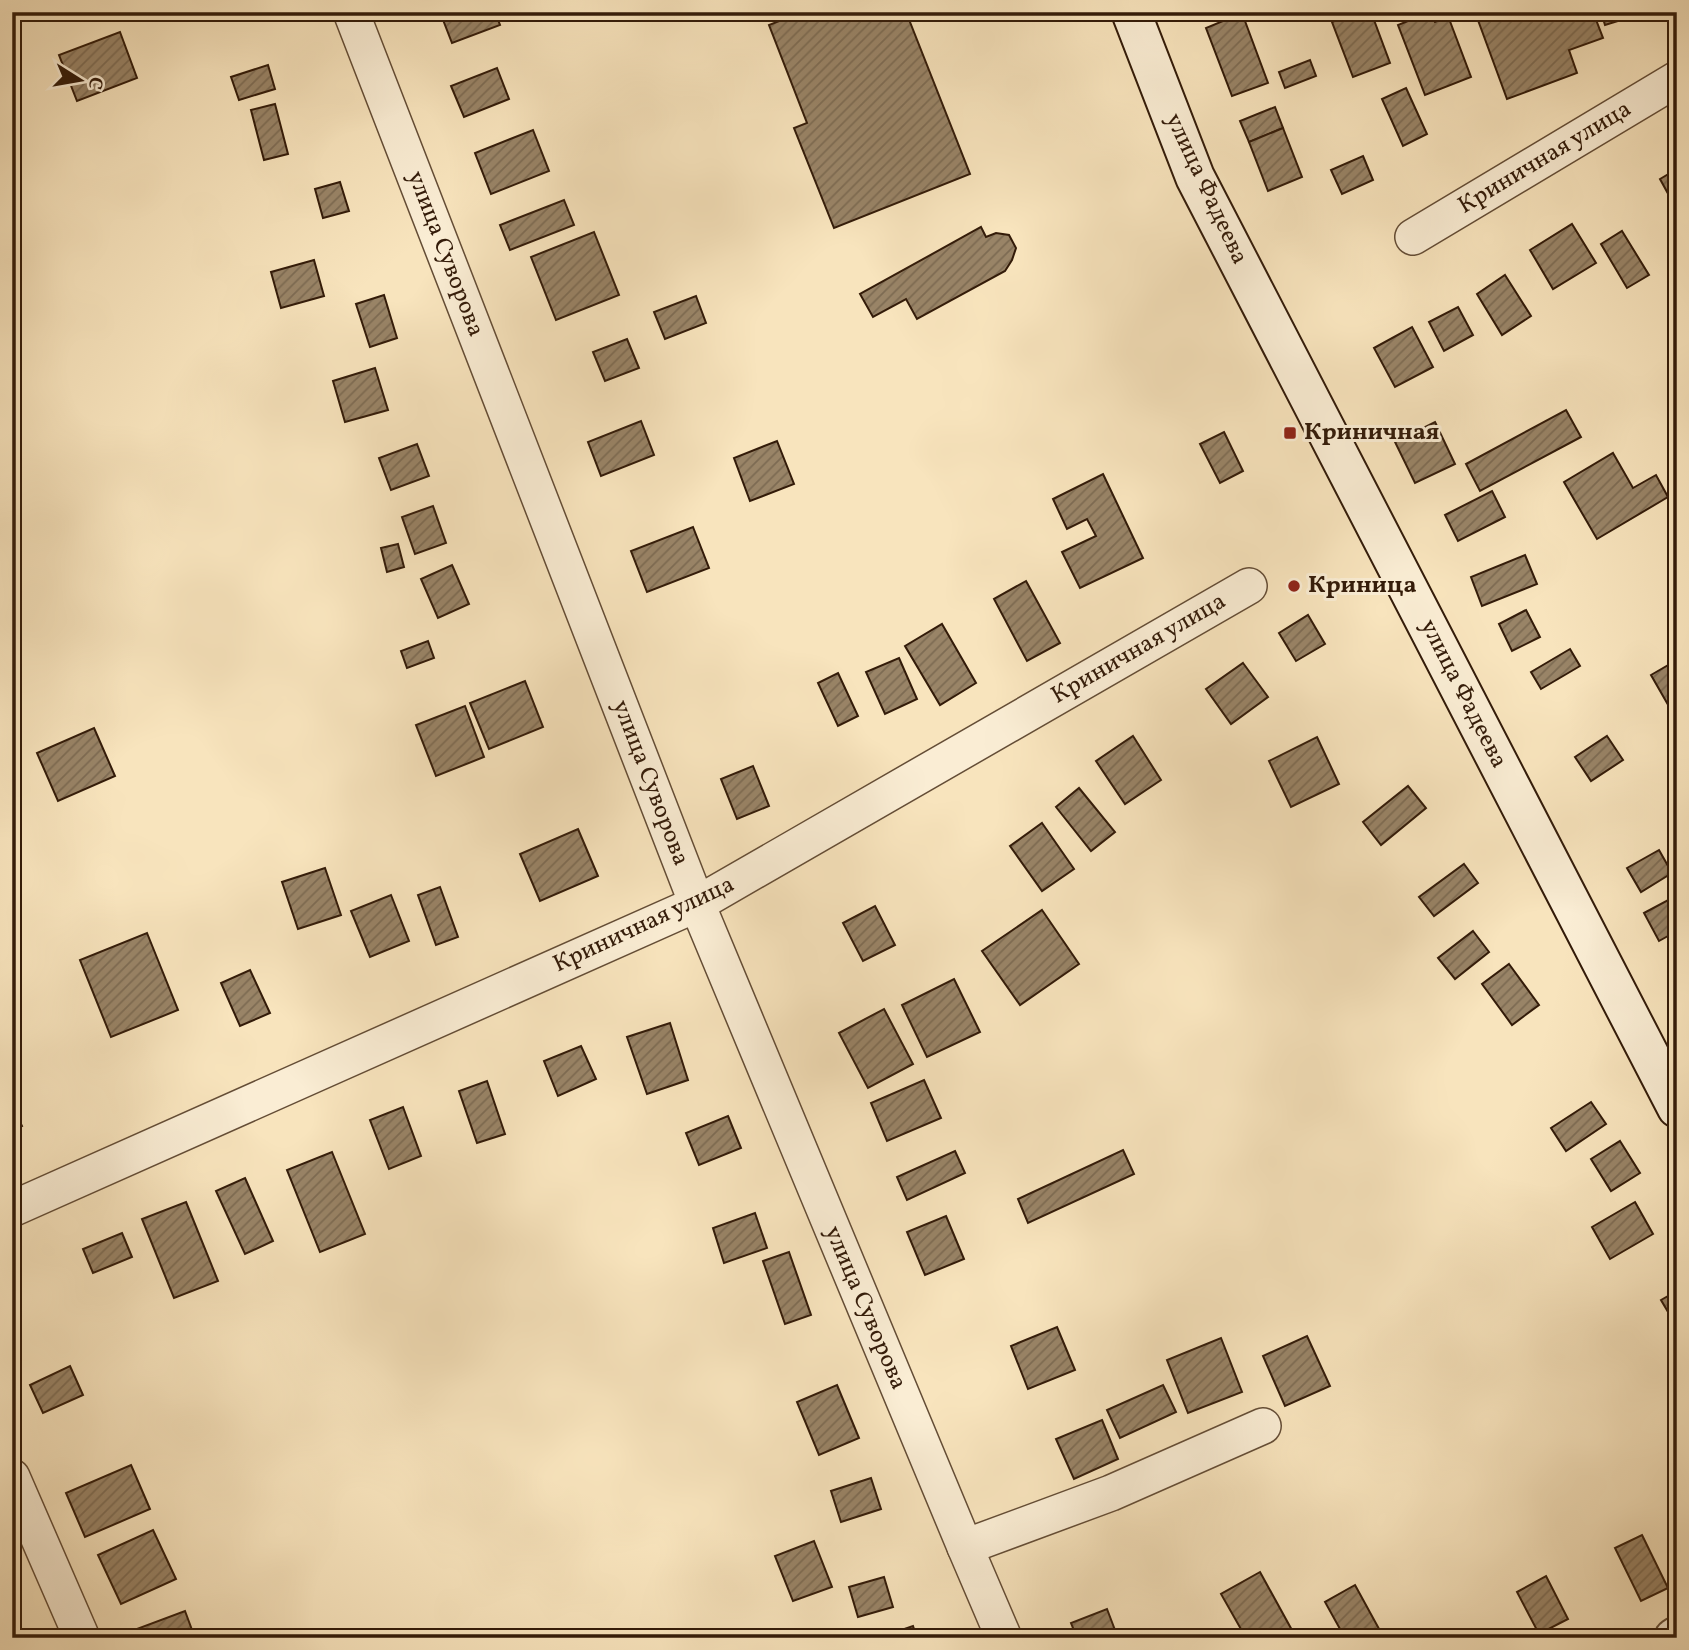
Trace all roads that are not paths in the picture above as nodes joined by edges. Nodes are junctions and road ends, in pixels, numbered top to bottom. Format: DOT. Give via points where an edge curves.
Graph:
graph roads {
  1 [pos="351,12"];
  2 [pos="1131,12"];
  3 [pos="1677,79"];
  4 [pos="1413,237"];
  5 [pos="1249,586"];
  6 [pos="697,904"];
  7 [pos="1677,1108"];
  8 [pos="12,1209"];
  9 [pos="1263,1426"];
  10 [pos="12,1478"];
  11 [pos="965,1547"];
  12 [pos="82,1638"];
  13 [pos="1004,1638"];
  1 -- 6 [label="street, улица Суворова"];
  2 -- 7 [label="main road, улица Фадеева" via="1195,177"];
  3 -- 4 [label="street, Криничная улица"];
  5 -- 6 [label="street, Криничная улица"];
  6 -- 8 [label="street, Криничная улица"];
  6 -- 11 [label="street, улица Суворова"];
  9 -- 11 [label="street" via="1111,1493"];
  10 -- 12 [label="street"];
  11 -- 13 [label="street, улица Суворова"];
}
